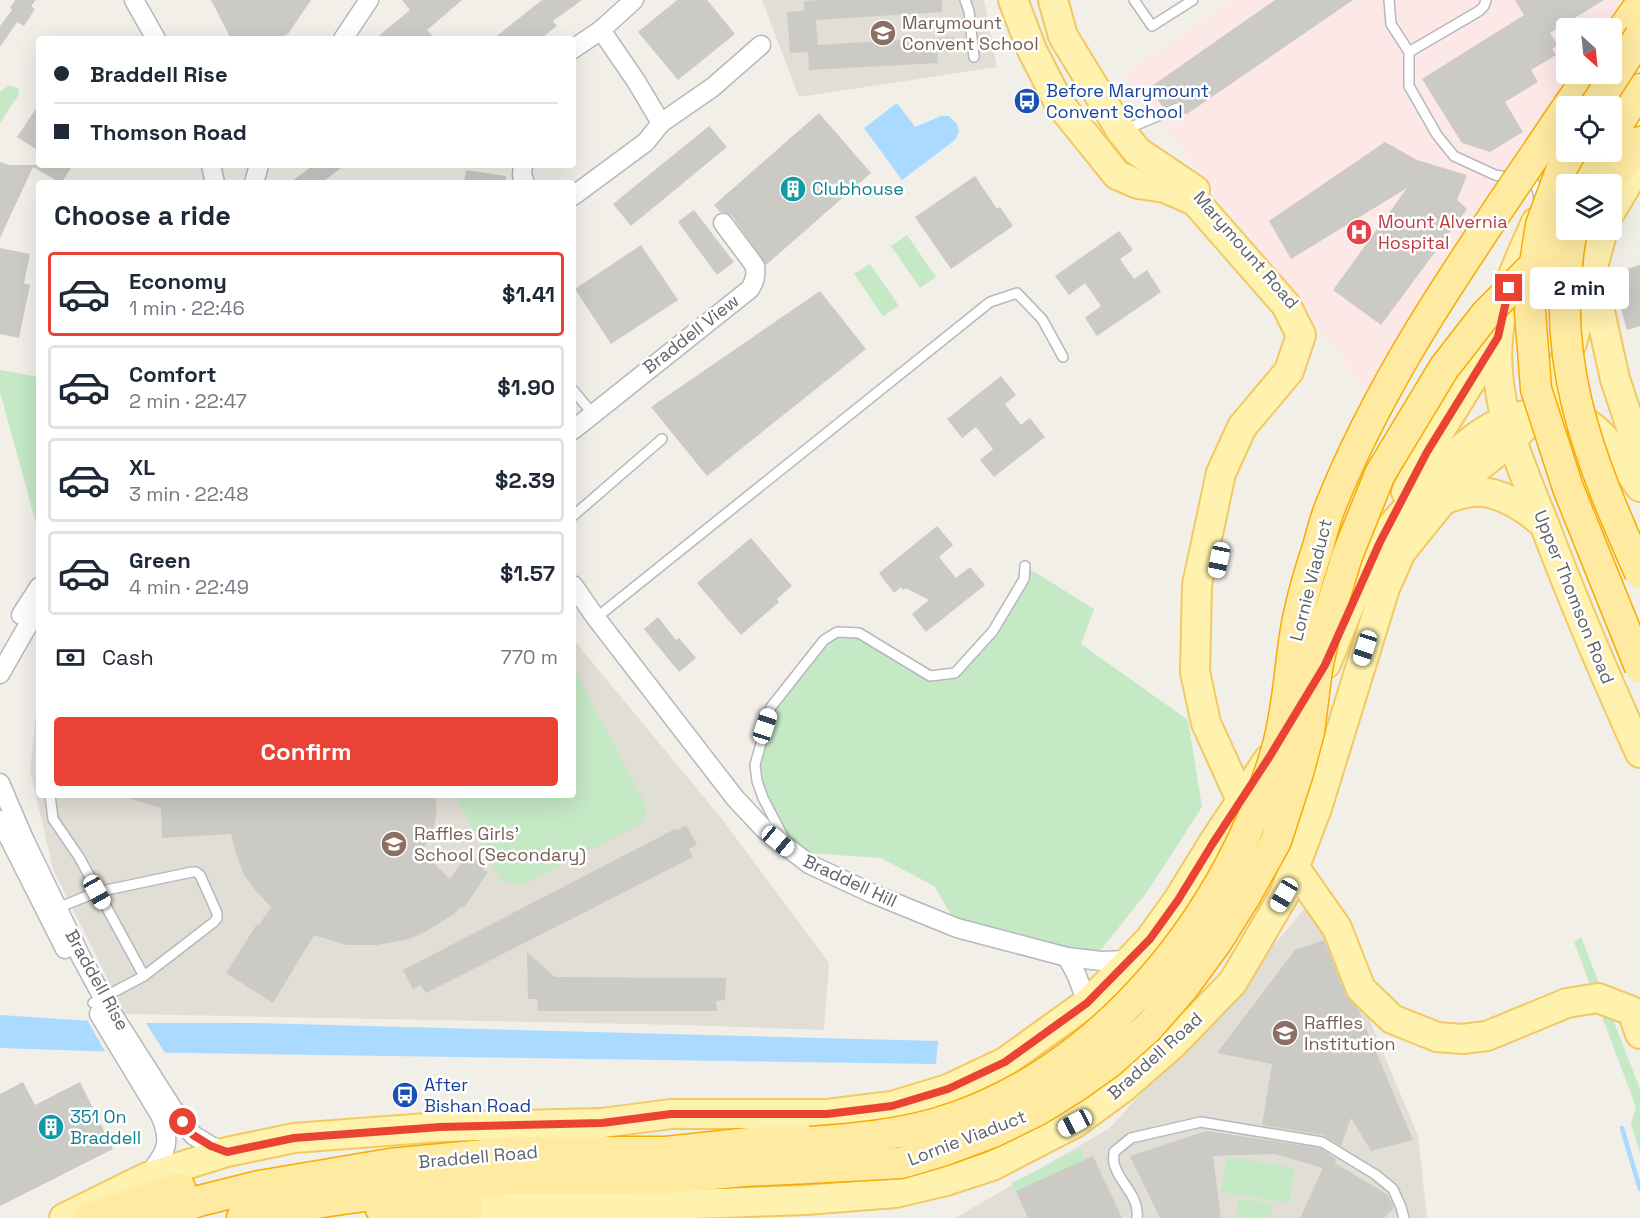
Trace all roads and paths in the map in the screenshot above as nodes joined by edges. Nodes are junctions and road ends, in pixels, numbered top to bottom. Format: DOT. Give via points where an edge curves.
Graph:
graph roads {
  1 [pos="134,0"];
  2 [pos="146,0"];
  3 [pos="369,0"];
  4 [pos="634,0"];
  5 [pos="965,0"];
  6 [pos="1013,0"];
  7 [pos="1053,0"];
  8 [pos="1134,0"];
  9 [pos="1193,0"];
  10 [pos="1486,0"];
  11 [pos="1391,1"];
  12 [pos="1640,5"];
  13 [pos="601,30"];
  14 [pos="1622,30"];
  15 [pos="154,36"];
  16 [pos="164,36"];
  17 [pos="345,36"];
  18 [pos="1640,36"];
  19 [pos="761,45"];
  20 [pos="576,47"];
  21 [pos="1409,52"];
  22 [pos="1640,55"];
  23 [pos="974,57"];
  24 [pos="1600,96"];
  25 [pos="1602,96"];
  26 [pos="1177,108"];
  27 [pos="661,123"];
  28 [pos="1121,130"];
  29 [pos="1556,139"];
  30 [pos="1640,142"];
  31 [pos="1556,152"];
  32 [pos="1565,162"];
  33 [pos="1572,162"];
  34 [pos="1640,163"];
  35 [pos="1615,174"];
  36 [pos="1527,177"];
  37 [pos="1622,193"];
  38 [pos="576,194"];
  39 [pos="1539,215"];
  40 [pos="723,223"];
  41 [pos="1561,240"];
  42 [pos="1569,240"];
  43 [pos="1601,240"];
  44 [pos="1592,272"];
  45 [pos="1498,337"];
  46 [pos="1063,357"];
  47 [pos="576,394"];
  48 [pos="1537,413"];
  49 [pos="593,414"];
  50 [pos="576,428"];
  51 [pos="1508,430"];
  52 [pos="662,439"];
  53 [pos="1640,454"];
  54 [pos="1640,487"];
  55 [pos="1443,500"];
  56 [pos="576,513"];
  57 [pos="1544,524"];
  58 [pos="1380,542"];
  59 [pos="1025,566"];
  60 [pos="1640,573"];
  61 [pos="576,589"];
  62 [pos="36,592"];
  63 [pos="36,611"];
  64 [pos="596,618"];
  65 [pos="0,650"];
  66 [pos="1640,667"];
  67 [pos="0,674"];
  68 [pos="1640,753"];
  69 [pos="0,783"];
  70 [pos="1246,794"];
  71 [pos="50,798"];
  72 [pos="0,820"];
  73 [pos="792,852"];
  74 [pos="1299,859"];
  75 [pos="97,892"];
  76 [pos="52,910"];
  77 [pos="1067,957"];
  78 [pos="1130,960"];
  79 [pos="144,976"];
  80 [pos="1640,997"];
  81 [pos="1087,1003"];
  82 [pos="101,1005"];
  83 [pos="1640,1034"];
  84 [pos="136,1063"];
  85 [pos="227,1152"];
  86 [pos="517,1152"];
  87 [pos="809,1155"];
  88 [pos="147,1177"];
  89 [pos="468,1208"];
  90 [pos="64,1218"];
  91 [pos="89,1218"];
  92 [pos="152,1218"];
  93 [pos="242,1218"];
  94 [pos="299,1218"];
  95 [pos="378,1218"];
  96 [pos="1137,1218"];
  97 [pos="1404,1218"];
  1 -- 15 [label="street"];
  2 -- 16 [label="street"];
  3 -- 17 [label="street"];
  4 -- 13 [label="street"];
  5 -- 23 [label="lane"];
  6 -- 70 [label="main road, Marymount Road" via="1032,50 1059,103 1117,175 1195,201 1286,305 1301,335 1290,371 1242,427 1221,473 1197,585 1195,672 1206,723"];
  7 -- 28 [label="main road, Marymount Road" via="1063,36"];
  8 -- 9 [label="lane" via="1152,27"];
  10 -- 21 [label="lane" via="1479,11"];
  11 -- 21 [label="lane" via="1390,24"];
  12 -- 14 [label="highway"];
  13 -- 20 [label="street"];
  13 -- 27 [label="street"];
  18 -- 24 [label="highway, bridge"];
  19 -- 27 [label="street" via="713,87"];
  21 -- 36 [label="lane" via="1409,86 1454,156 1506,178"];
  22 -- 25 [label="main road"];
  26 -- 28 [label="lane"];
  27 -- 38 [label="street" via="646,142"];
  28 -- 70 [label="main road, Marymount Road" via="1137,151 1202,194 1295,299 1310,330 1313,353 1307,373 1255,438 1238,472 1214,581 1211,669 1221,716"];
  29 -- 36 [label="lane"];
  30 -- 35 [label="highway"];
  31 -- 87 [label="highway, Lornie Viaduct, bridge" via="1440,298 1389,382 1353,455 1328,513 1306,584 1279,741 1269,774 1220,882 1161,969 1091,1040 1025,1085 938,1123"];
  32 -- 66 [label="highway, bridge" via="1541,225 1536,257 1530,311 1536,389 1565,479"];
  33 -- 39 [label="main road"];
  34 -- 37 [label="main road"];
  36 -- 39 [label="lane" via="1536,187"];
  39 -- 45 [label="main road" via="1509,288"];
  40 -- 49 [label="street, Braddell View" via="754,266 754,283"];
  41 -- 87 [label="highway, Lornie Viaduct, bridge" via="1486,314 1444,368 1380,474 1347,556 1327,622 1309,732 1276,842 1246,896 1183,988 1149,1027 1110,1062 1075,1087 993,1132 901,1163"];
  42 -- 60 [label="highway, bridge" via="1564,317 1569,374 1598,475"];
  43 -- 44 [label="main road"];
  44 -- 48 [label="main road" via="1572,343"];
  44 -- 53 [label="main road" via="1615,379"];
  45 -- 51 [label="main road, Upper Thomson Road" via="1499,376"];
  45 -- 58 [label="main road" via="1427,452"];
  46 -- 64 [label="lane" via="1042,319 1017,292 990,302"];
  47 -- 49 [label="lane"];
  48 -- 51 [label="main road"];
  48 -- 54 [label="main road" via="1566,415 1588,424"];
  49 -- 50 [label="street, Braddell View"];
  51 -- 55 [label="main road, Braddell Road"];
  51 -- 57 [label="main road, Upper Thomson Road"];
  51 -- 58 [label="main road, Braddell Road" via="1480,433 1464,445"];
  52 -- 56 [label="lane"];
  55 -- 57 [label="main road" via="1472,492 1498,495 1527,509"];
  55 -- 74 [label="main road, Braddell Road" via="1401,552 1384,588"];
  57 -- 68 [label="main road, Upper Thomson Road"];
  58 -- 70 [label="main road, Braddell Road" via="1325,665"];
  59 -- 73 [label="lane" via="1024,579 993,631 955,673 930,676 859,633 837,632 824,640 771,707 755,765 764,798"];
  61 -- 64 [label="street, Braddell Hill"];
  62 -- 65 [label="street"];
  63 -- 67 [label="street"];
  64 -- 73 [label="street, Braddell Hill" via="735,798"];
  69 -- 76 [label="street, Braddell Rise"];
  70 -- 74 [label="main road, Marymount Road"];
  70 -- 78 [label="main road, Braddell Road" via="1178,900"];
  71 -- 75 [label="lane" via="53,819"];
  72 -- 76 [label="street, Braddell Rise"];
  73 -- 77 [label="street, Braddell Hill" via="854,886 957,928"];
  74 -- 80 [label="main road, Marymount Road" via="1342,909 1361,958 1384,996 1421,1020 1448,1026 1478,1021 1562,989 1596,987"];
  74 -- 83 [label="main road, Marymount Road" via="1337,928 1361,989 1392,1019 1437,1037 1462,1039 1487,1036 1567,1003 1598,998 1632,1011"];
  74 -- 89 [label="main road, Braddell Road" via="1284,895 1233,982 1172,1045 1075,1123 992,1166 895,1193 806,1200"];
  75 -- 76 [label="lane"];
  75 -- 79 [label="lane"];
  75 -- 79 [label="lane" via="192,872 200,875 217,918"];
  76 -- 82 [label="street, Braddell Rise"];
  77 -- 78 [label="street, Braddell Hill"];
  77 -- 81 [label="street"];
  78 -- 81 [label="main road, Braddell Road"];
  79 -- 82 [label="lane"];
  81 -- 85 [label="main road, Braddell Road" via="1005,1062 948,1089 892,1106 827,1114 671,1114 602,1123 346,1133 294,1138"];
  82 -- 84 [label="street, Braddell Rise"];
  84 -- 85 [label="street, Braddell Rise" via="193,1135"];
  84 -- 88 [label="street, Braddell Rise" via="167,1131 167,1146"];
  85 -- 88 [label="main road, Braddell Road"];
  86 -- 87 [label="highway, Braddell Road" via="666,1152 759,1142"];
  86 -- 91 [label="highway" via="448,1146 286,1162 224,1175"];
  86 -- 92 [label="highway, Braddell Road" via="390,1164 259,1186"];
  87 -- 93 [label="highway, Braddell Road" via="744,1171 669,1178 465,1182 350,1197"];
  88 -- 90 [label="main road, Braddell Road"];
  89 -- 94 [label="highway" via="386,1208"];
  89 -- 95 [label="main road, Braddell Road"];
  96 -- 97 [label="lane" via="1131,1193 1114,1164 1114,1152 1131,1138 1201,1122 1322,1142 1393,1189"];
}
